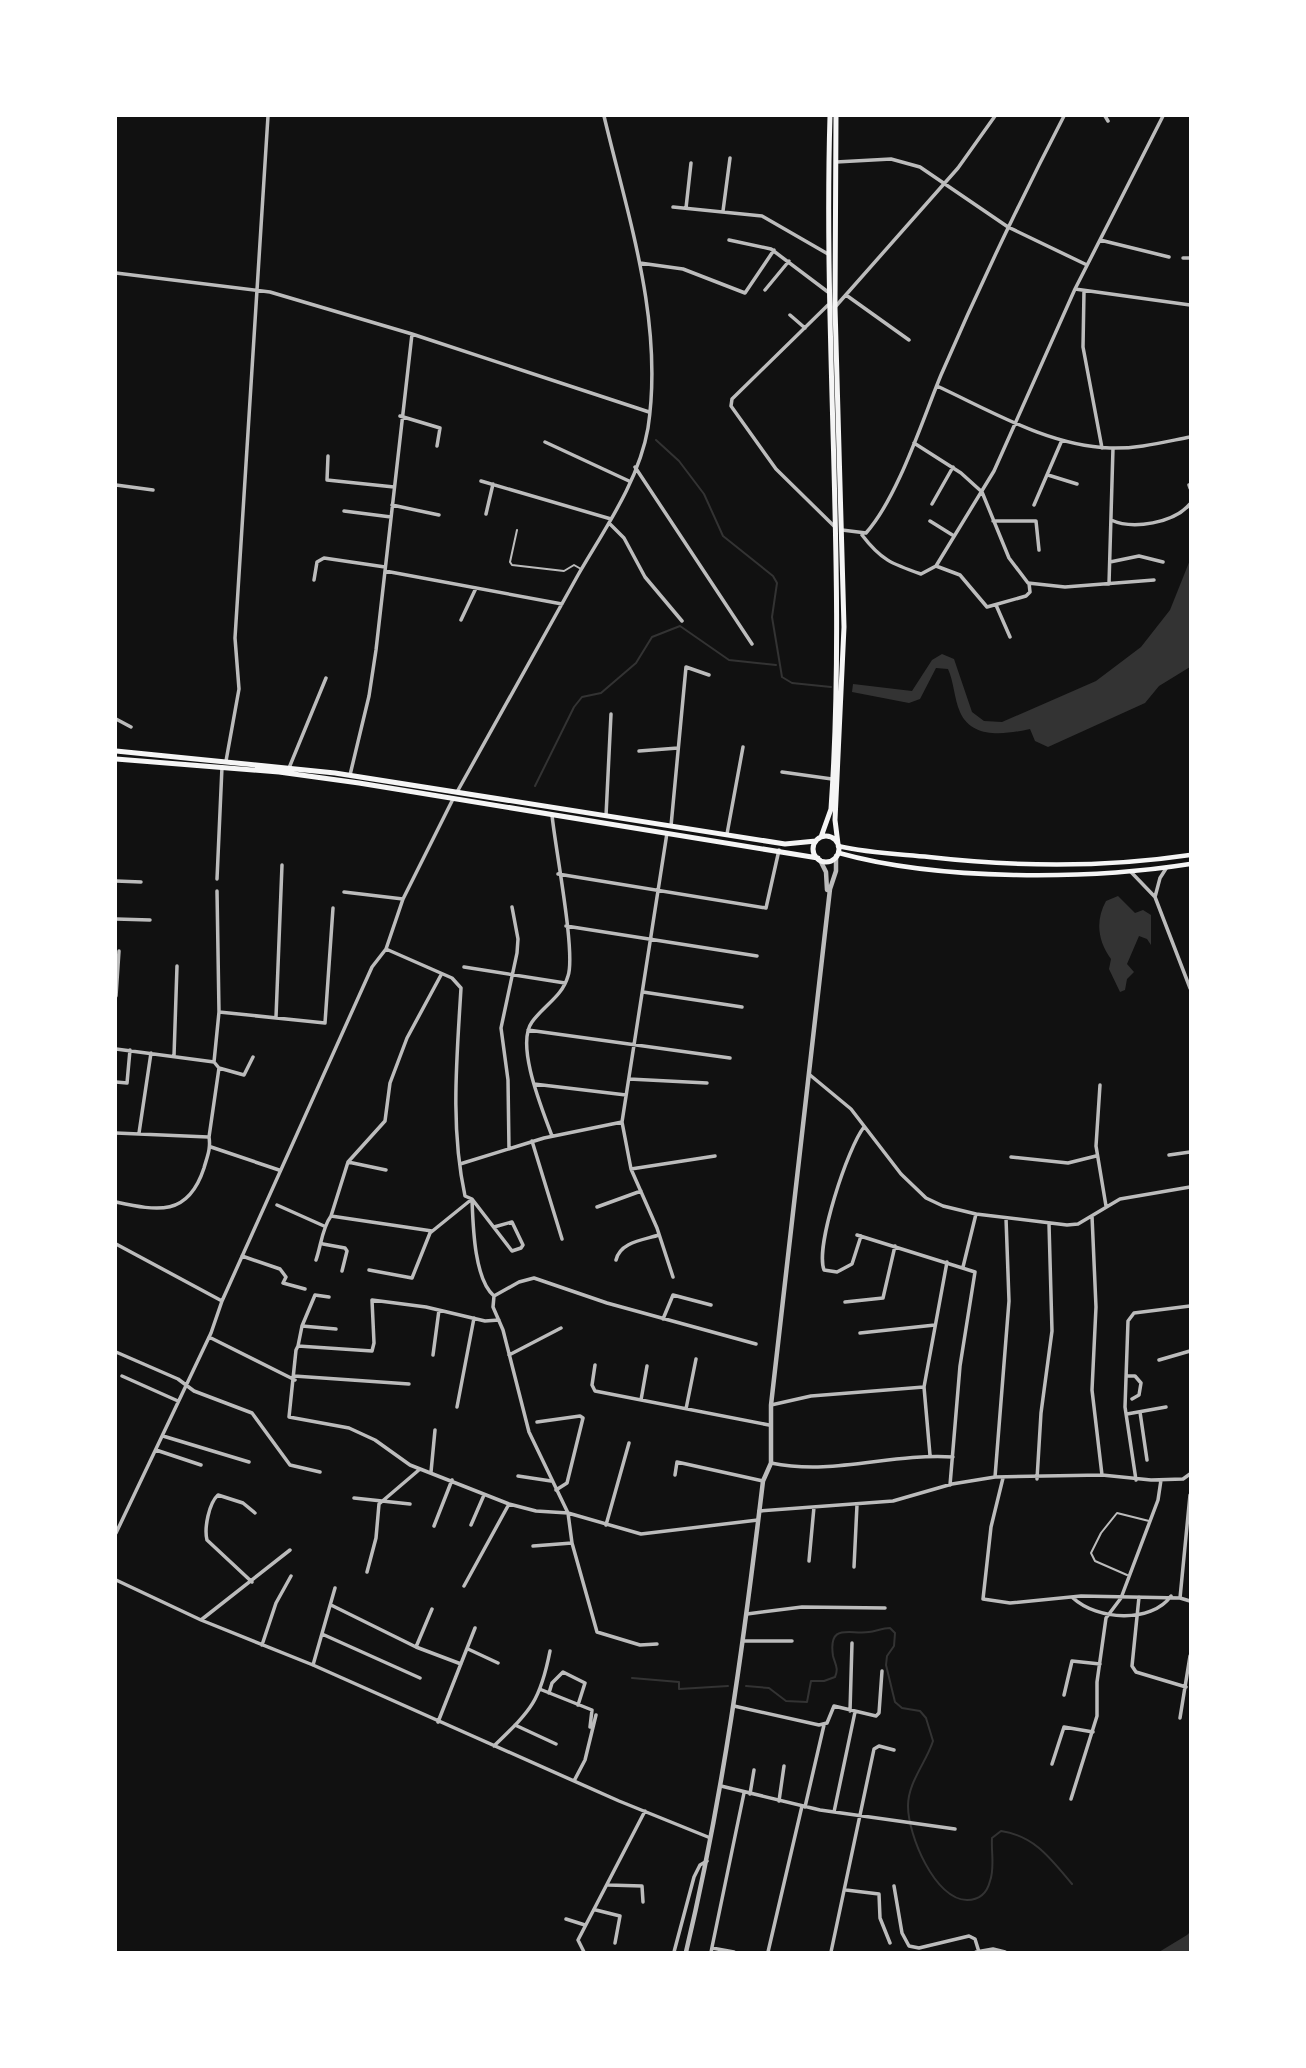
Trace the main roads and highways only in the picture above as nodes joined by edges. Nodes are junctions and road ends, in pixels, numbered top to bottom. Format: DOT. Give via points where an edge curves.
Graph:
graph roads {
  1 [pos="830,116"];
  2 [pos="836,116"];
  3 [pos="832,306"];
  4 [pos="838,528"];
  5 [pos="116,751"];
  6 [pos="116,760"];
  7 [pos="224,764"];
  8 [pos="455,795"];
  9 [pos="669,828"];
  10 [pos="819,839"];
  11 [pos="838,850"];
  12 [pos="1191,855"];
  13 [pos="819,859"];
  14 [pos="1191,864"];
  1 -- 3 [label="main road" via="828,292"];
  2 -- 3 [label="main road"];
  3 -- 4 [label="main road"];
  4 -- 10 [label="main road" via="833,780 829,817"];
  4 -- 11 [label="main road" via="844,649 835,820"];
  5 -- 7 [label="main road"];
  6 -- 7 [label="main road"];
  7 -- 8 [label="main road"];
  7 -- 8 [label="main road" via="350,775"];
  8 -- 9 [label="main road"];
  8 -- 9 [label="main road"];
  9 -- 10 [label="main road" via="794,845"];
  9 -- 13 [label="main road"];
  10 -- 11 [label="main road" via="830,836"];
  10 -- 13 [label="main road" via="814,849"];
  11 -- 12 [label="main road" via="1038,866"];
  11 -- 13 [label="main road" via="829,861"];
  11 -- 14 [label="main road" via="874,861 1033,874 1131,872"];
}
